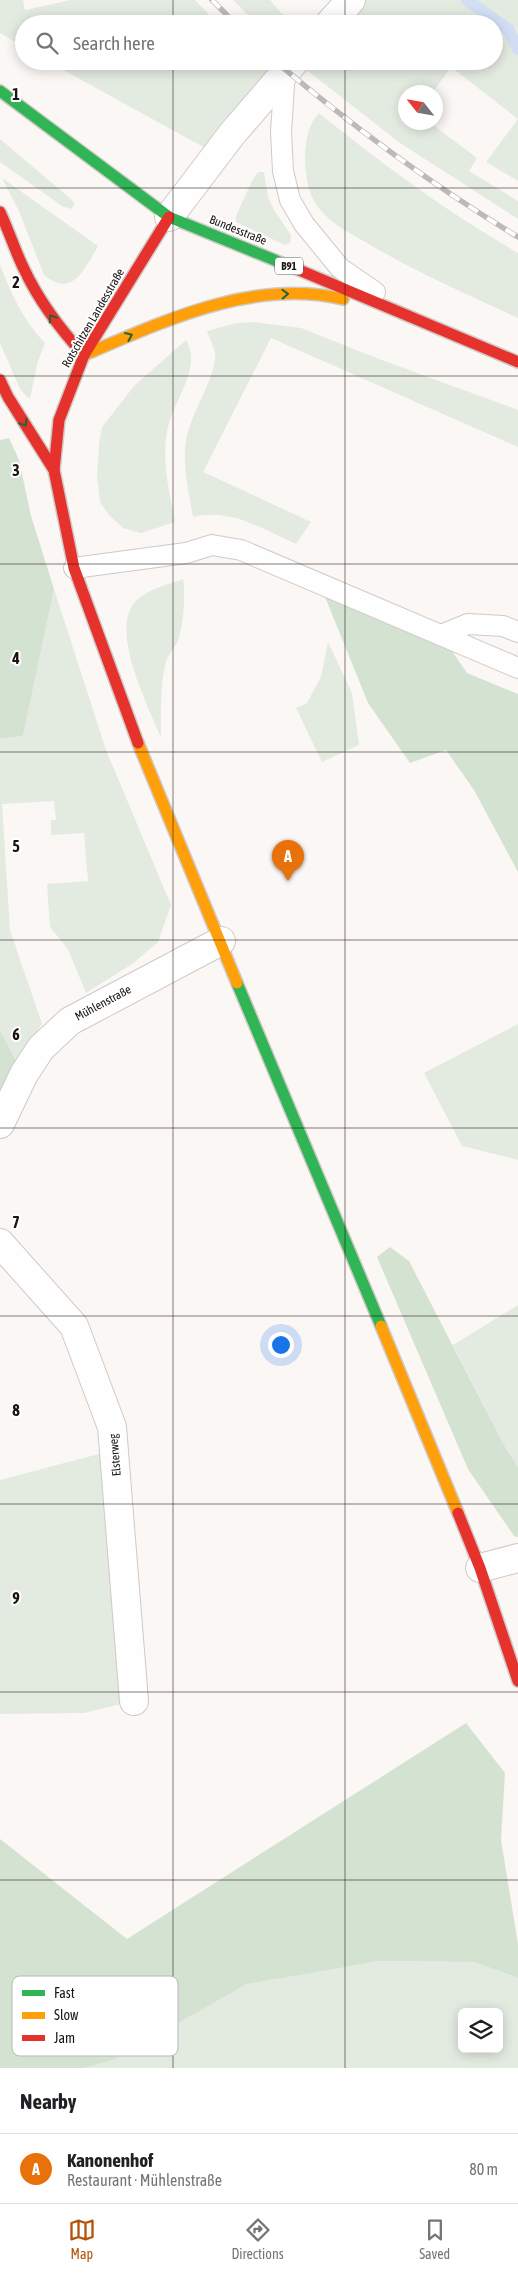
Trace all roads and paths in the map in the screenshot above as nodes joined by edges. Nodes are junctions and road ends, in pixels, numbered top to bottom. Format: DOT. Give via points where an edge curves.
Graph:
graph roads {
  1 [pos="351,0"];
  2 [pos="337,15"];
  3 [pos="287,70"];
  4 [pos="289,70"];
  5 [pos="0,91"];
  6 [pos="0,212"];
  7 [pos="169,217"];
  8 [pos="410,315"];
  9 [pos="84,355"];
  10 [pos="518,362"];
  11 [pos="0,380"];
  12 [pos="54,470"];
  13 [pos="74,568"];
  14 [pos="518,632"];
  15 [pos="441,635"];
  16 [pos="518,668"];
  17 [pos="220,941"];
  18 [pos="0,1124"];
  19 [pos="0,1243"];
  20 [pos="518,1558"];
  21 [pos="480,1568"];
  22 [pos="518,1681"];
  23 [pos="134,1701"];
  1 -- 2 [label="street"];
  3 -- 7 [label="street"];
  4 -- 8 [label="lane" via="281,132 283,171 290,200 304,224 340,268"];
  5 -- 7 [label="main road, Bundesstraße / B91"];
  9 -- 6 [label="main road, one-way" via="54,322 40,299"];
  7 -- 8 [label="main road, Bundesstraße / B91"];
  7 -- 9 [label="main road, Rotschitzen Landesstraße"];
  9 -- 8 [label="main road, one-way" via="152,326 258,296 317,293"];
  8 -- 10 [label="main road, Bundesstraße / B91"];
  9 -- 12 [label="main road, Rotschitzen Landesstraße" via="59,420"];
  11 -- 12 [label="main road, one-way"];
  12 -- 13 [label="main road"];
  13 -- 15 [label="lane" via="186,553 212,545 241,550"];
  13 -- 17 [label="main road" via="150,776"];
  14 -- 15 [label="lane" via="503,626 468,624"];
  15 -- 16 [label="lane"];
  17 -- 18 [label="street, Mühlenstraße" via="70,1021 41,1048 24,1074"];
  17 -- 21 [label="main road"];
  19 -- 23 [label="street, Elsterweg" via="74,1326 112,1427"];
  20 -- 21 [label="street"];
  21 -- 22 [label="main road"];
}
